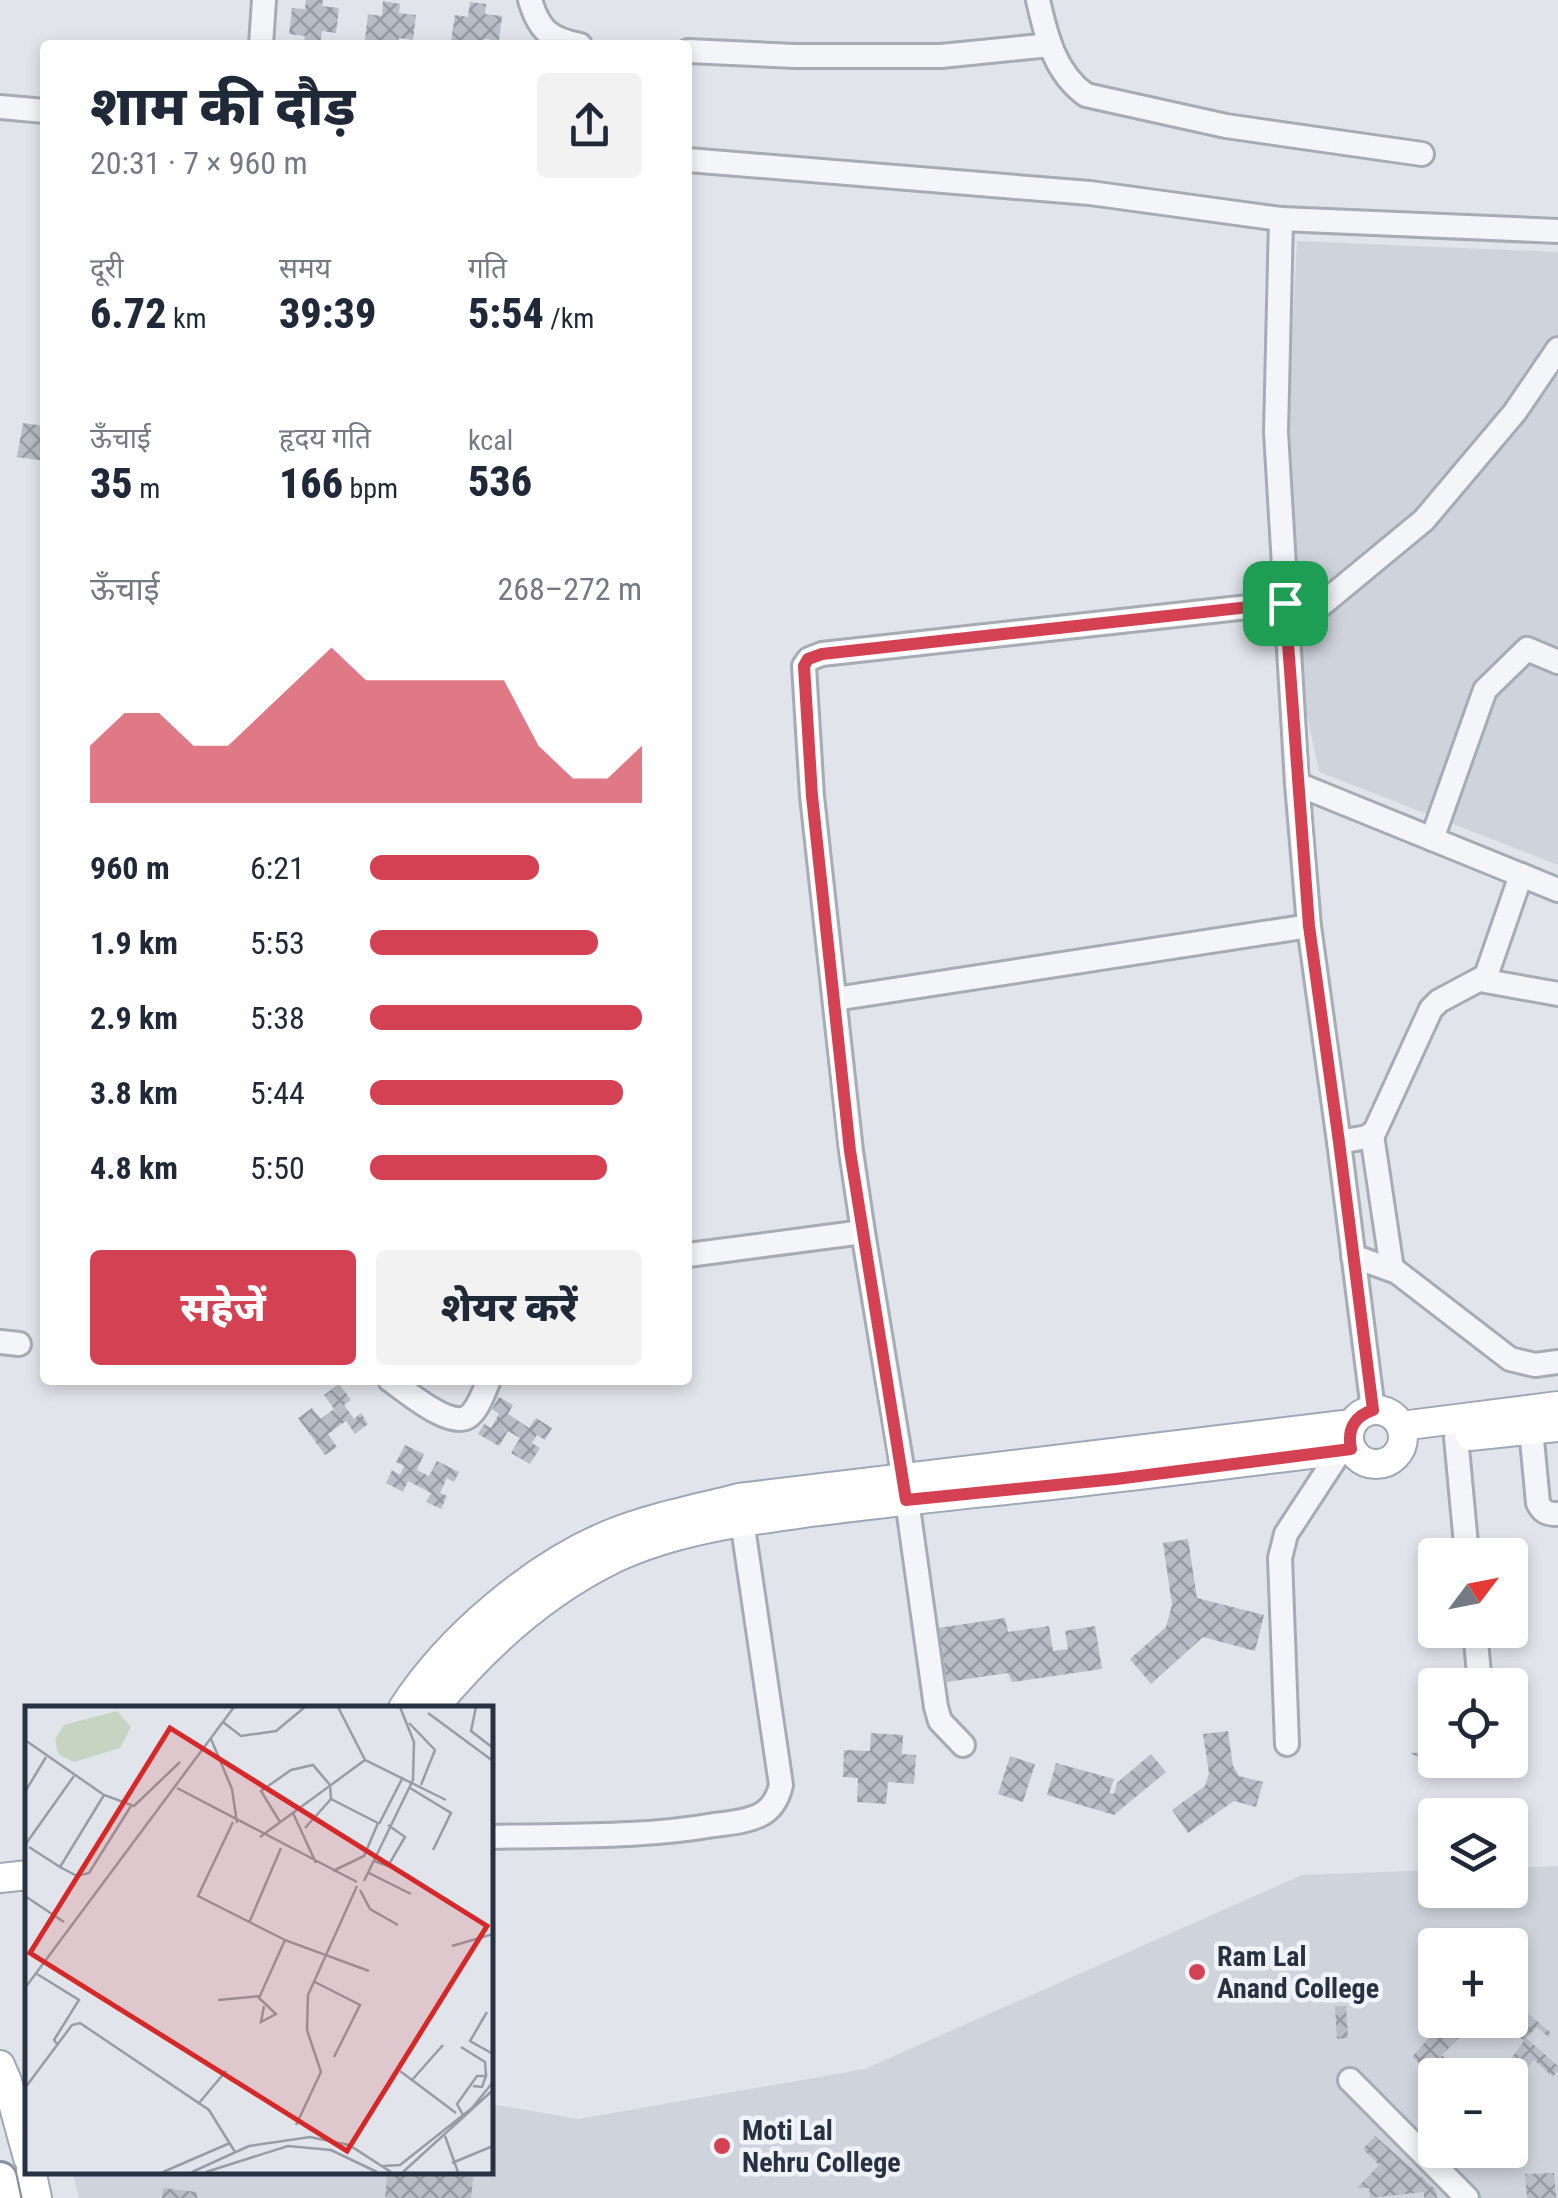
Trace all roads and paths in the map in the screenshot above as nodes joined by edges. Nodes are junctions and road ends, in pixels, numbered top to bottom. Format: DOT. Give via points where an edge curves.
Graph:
graph roads {
  1 [pos="264,0"];
  2 [pos="530,0"];
  3 [pos="1038,0"];
  4 [pos="261,40"];
  5 [pos="558,40"];
  6 [pos="1050,44"];
  7 [pos="692,51"];
  8 [pos="0,107"];
  9 [pos="40,111"];
  10 [pos="1422,154"];
  11 [pos="692,160"];
  12 [pos="1281,220"];
  13 [pos="1558,231"];
  14 [pos="1558,349"];
  15 [pos="1285,603"];
  16 [pos="1286,634"];
  17 [pos="1558,662"];
  18 [pos="1296,784"];
  19 [pos="1432,839"];
  20 [pos="1521,875"];
  21 [pos="1558,890"];
  22 [pos="1309,926"];
  23 [pos="1480,980"];
  24 [pos="1558,994"];
  25 [pos="835,1000"];
  26 [pos="1372,1135"];
  27 [pos="1339,1142"];
  28 [pos="863,1232"];
  29 [pos="692,1254"];
  30 [pos="1353,1256"];
  31 [pos="1392,1269"];
  32 [pos="1558,1362"];
  33 [pos="397,1385"];
  34 [pos="486,1385"];
  35 [pos="1558,1406"];
  36 [pos="1545,1428"];
  37 [pos="1354,1433"];
  38 [pos="1402,1434"];
  39 [pos="1456,1437"];
  40 [pos="905,1490"];
  41 [pos="741,1510"];
  42 [pos="1558,1514"];
  43 [pos="1465,1538"];
  44 [pos="404,1706"];
  45 [pos="436,1706"];
  46 [pos="1288,1744"];
  47 [pos="963,1745"];
  48 [pos="492,1838"];
  49 [pos="25,1856"];
  50 [pos="0,1858"];
  51 [pos="25,1875"];
  52 [pos="0,1878"];
  53 [pos="0,2065"];
  54 [pos="1350,2080"];
  55 [pos="25,2147"];
  56 [pos="32,2173"];
  57 [pos="0,2179"];
  58 [pos="4,2198"];
  59 [pos="37,2198"];
  60 [pos="1466,2198"];
  1 -- 4 [label="lane"];
  2 -- 5 [label="lane" via="544,30"];
  3 -- 6 [label="lane"];
  6 -- 7 [label="lane" via="941,56"];
  6 -- 10 [label="lane" via="1064,75 1086,95 1226,126"];
  8 -- 9 [label="lane"];
  11 -- 12 [label="lane" via="1090,193"];
  12 -- 13 [label="lane"];
  12 -- 15 [label="lane" via="1276,432"];
  14 -- 16 [label="lane" via="1515,412 1424,520"];
  15 -- 16 [label="lane"];
  15 -- 25 [label="lane" via="808,659 812,796"];
  16 -- 18 [label="lane"];
  17 -- 19 [label="lane" via="1527,648 1485,690"];
  18 -- 19 [label="lane"];
  18 -- 22 [label="lane"];
  19 -- 20 [label="lane"];
  20 -- 21 [label="lane"];
  20 -- 23 [label="lane"];
  22 -- 25 [label="lane"];
  22 -- 27 [label="lane"];
  23 -- 24 [label="lane"];
  23 -- 26 [label="lane" via="1431,1009"];
  25 -- 28 [label="lane"];
  26 -- 27 [label="lane"];
  26 -- 31 [label="lane"];
  27 -- 30 [label="lane"];
  28 -- 29 [label="lane"];
  28 -- 40 [label="lane"];
  30 -- 31 [label="lane"];
  30 -- 37 [label="lane"];
  31 -- 32 [label="lane" via="1510,1359"];
  33 -- 34 [label="lane" via="457,1420 473,1412"];
  35 -- 38 [label="main road"];
  36 -- 39 [label="main road"];
  36 -- 42 [label="lane" via="1538,1504"];
  37 -- 38 [label="main road" via="1389,1414"];
  37 -- 38 [label="main road" via="1363,1461 1379,1464 1394,1457"];
  37 -- 40 [label="main road"];
  37 -- 46 [label="lane" via="1282,1544"];
  38 -- 39 [label="main road"];
  39 -- 43 [label="lane"];
  40 -- 41 [label="main road"];
  40 -- 47 [label="lane" via="936,1707 948,1733"];
  41 -- 44 [label="main road" via="659,1518 613,1533 536,1574 453,1646"];
  41 -- 45 [label="main road" via="616,1558 562,1589 493,1642"];
  41 -- 48 [label="lane" via="781,1785 771,1807 742,1821 680,1831"];
  49 -- 50 [label="main road"];
  51 -- 52 [label="main road"];
  53 -- 55 [label="main road"];
  54 -- 60 [label="lane"];
  56 -- 59 [label="main road"];
  57 -- 58 [label="highway"];
}
